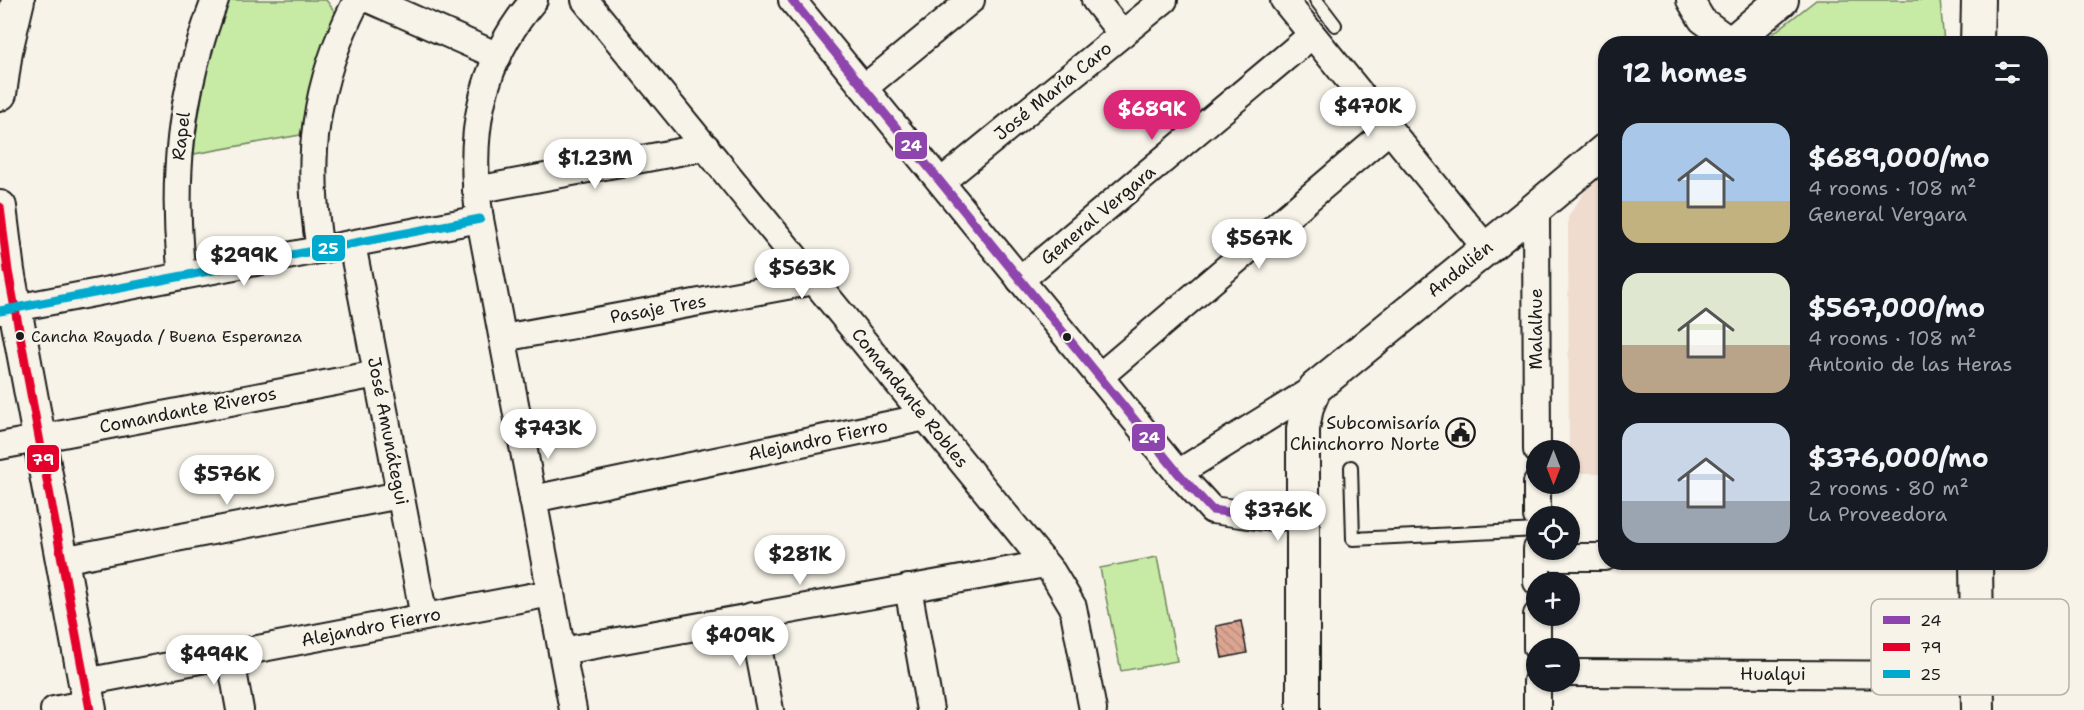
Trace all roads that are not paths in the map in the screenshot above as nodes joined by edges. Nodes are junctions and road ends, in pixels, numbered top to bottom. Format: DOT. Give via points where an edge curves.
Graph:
graph roads {
  1 [pos="18,0"];
  2 [pos="215,0"];
  3 [pos="357,0"];
  4 [pos="371,0"];
  5 [pos="534,0"];
  6 [pos="585,0"];
  7 [pos="792,0"];
  8 [pos="971,0"];
  9 [pos="1095,0"];
  10 [pos="1164,0"];
  11 [pos="1284,0"];
  12 [pos="1316,0"];
  13 [pos="1690,0"];
  14 [pos="1782,0"];
  15 [pos="1978,0"];
  16 [pos="1335,25"];
  17 [pos="1122,34"];
  18 [pos="1312,35"];
  19 [pos="1722,36"];
  20 [pos="1739,36"];
  21 [pos="1977,36"];
  22 [pos="3,51"];
  23 [pos="498,56"];
  24 [pos="864,88"];
  25 [pos="0,94"];
  26 [pos="1389,129"];
  27 [pos="706,147"];
  28 [pos="1598,156"];
  29 [pos="941,182"];
  30 [pos="476,190"];
  31 [pos="0,207"];
  32 [pos="1536,208"];
  33 [pos="480,219"];
  34 [pos="352,244"];
  35 [pos="1486,248"];
  36 [pos="320,250"];
  37 [pos="182,276"];
  38 [pos="814,280"];
  39 [pos="1020,280"];
  40 [pos="7,310"];
  41 [pos="503,338"];
  42 [pos="377,374"];
  43 [pos="1099,377"];
  44 [pos="1315,388"];
  45 [pos="926,417"];
  46 [pos="39,439"];
  47 [pos="1537,440"];
  48 [pos="0,446"];
  49 [pos="1350,467"];
  50 [pos="1178,473"];
  51 [pos="400,495"];
  52 [pos="533,499"];
  53 [pos="1303,516"];
  54 [pos="1526,530"];
  55 [pos="1598,558"];
  56 [pos="62,560"];
  57 [pos="1537,563"];
  58 [pos="1049,568"];
  59 [pos="1976,570"];
  60 [pos="908,588"];
  61 [pos="551,593"];
  62 [pos="1976,599"];
  63 [pos="752,616"];
  64 [pos="424,617"];
  65 [pos="562,651"];
  66 [pos="230,654"];
  67 [pos="1580,673"];
  68 [pos="1871,674"];
  69 [pos="1537,692"];
  70 [pos="1978,695"];
  71 [pos="88,698"];
  72 [pos="54,710"];
  73 [pos="240,710"];
  74 [pos="573,710"];
  75 [pos="770,710"];
  76 [pos="930,710"];
  77 [pos="1093,710"];
  78 [pos="1303,710"];
  79 [pos="1537,710"];
  80 [pos="1978,710"];
  1 -- 22 [label="street"];
  2 -- 37 [label="street, Rapel" via="195,57 177,160"];
  3 -- 36 [label="street" via="334,51 318,110 312,180"];
  4 -- 23 [label="street"];
  5 -- 23 [label="street"];
  6 -- 27 [label="street, Comandante Robles"];
  7 -- 24 [label="street"];
  8 -- 24 [label="street"];
  9 -- 17 [label="street"];
  10 -- 17 [label="street, José María Caro"];
  11 -- 18 [label="street"];
  12 -- 16 [label="lane"];
  13 -- 19 [label="street" via="1702,20"];
  14 -- 20 [label="street"];
  15 -- 21 [label="street"];
  17 -- 29 [label="street, José María Caro"];
  18 -- 26 [label="street"];
  18 -- 39 [label="street, General Vergara"];
  22 -- 25 [label="street"];
  23 -- 30 [label="street" via="479,112 474,151"];
  24 -- 29 [label="street"];
  26 -- 35 [label="street"];
  26 -- 43 [label="street"];
  27 -- 30 [label="street"];
  27 -- 38 [label="street, Comandante Robles"];
  28 -- 32 [label="street, Andalién"];
  29 -- 39 [label="street"];
  30 -- 33 [label="street"];
  31 -- 40 [label="street" via="8,271"];
  32 -- 35 [label="street, Andalién"];
  32 -- 47 [label="street, Malalhue"];
  33 -- 34 [label="street"];
  33 -- 41 [label="street"];
  34 -- 36 [label="street"];
  34 -- 42 [label="street, José Amunátegui"];
  35 -- 44 [label="street, Andalién"];
  36 -- 37 [label="street"];
  37 -- 40 [label="street"];
  38 -- 41 [label="street, Pasaje Tres"];
  38 -- 45 [label="street, Comandante Robles"];
  39 -- 43 [label="street"];
  40 -- 46 [label="street"];
  41 -- 52 [label="street"];
  42 -- 46 [label="street, Comandante Riveros"];
  42 -- 51 [label="street, José Amunátegui"];
  43 -- 50 [label="street"];
  44 -- 50 [label="street"];
  44 -- 53 [label="street" via="1306,407 1303,429"];
  45 -- 52 [label="street, Alejandro Fierro"];
  45 -- 58 [label="street, Comandante Robles"];
  46 -- 48 [label="street, Comandante Riveros"];
  46 -- 56 [label="street"];
  49 -- 54 [label="lane" via="1353,539"];
  50 -- 53 [label="street" via="1212,510 1263,517"];
  51 -- 56 [label="street"];
  51 -- 64 [label="street, José Amunátegui"];
  52 -- 61 [label="street"];
  53 -- 78 [label="street"];
  55 -- 57 [label="street"];
  56 -- 71 [label="street"];
  58 -- 60 [label="street"];
  58 -- 77 [label="street" via="1073,607"];
  59 -- 62 [label="street"];
  60 -- 63 [label="street"];
  60 -- 76 [label="street"];
  61 -- 64 [label="street, Alejandro Fierro"];
  61 -- 65 [label="street"];
  63 -- 65 [label="street"];
  63 -- 75 [label="street"];
  64 -- 66 [label="street, Alejandro Fierro"];
  65 -- 74 [label="street"];
  66 -- 71 [label="street, Alejandro Fierro"];
  66 -- 73 [label="street"];
  67 -- 68 [label="street, Hualqui"];
  69 -- 79 [label="street"];
  70 -- 80 [label="street"];
  71 -- 72 [label="street, Alejandro Fierro"];
}
